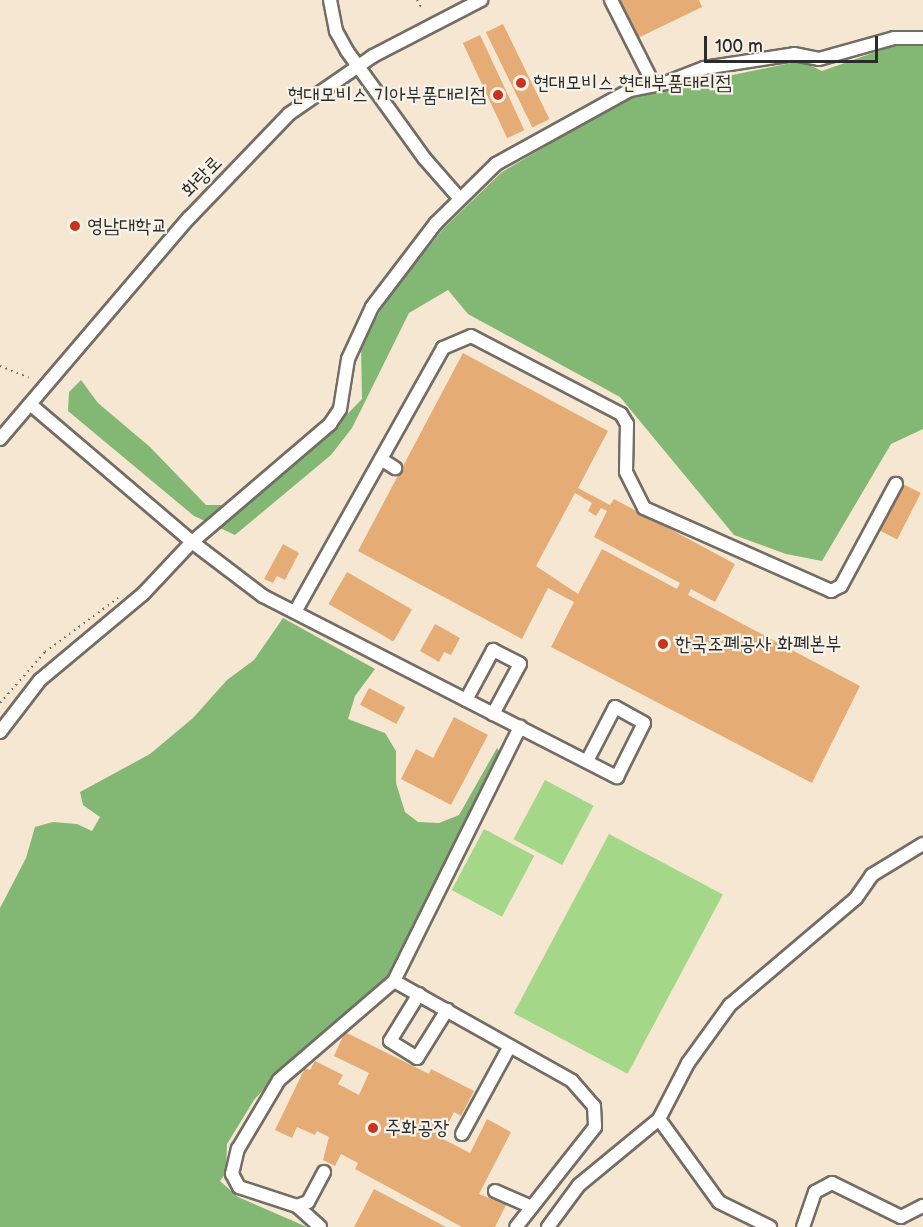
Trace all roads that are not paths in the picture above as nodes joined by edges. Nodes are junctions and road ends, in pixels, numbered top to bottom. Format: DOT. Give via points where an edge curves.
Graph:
graph roads {
  1 [pos="330,0"];
  2 [pos="481,0"];
  3 [pos="611,0"];
  4 [pos="923,38"];
  5 [pos="360,66"];
  6 [pos="654,85"];
  7 [pos="460,199"];
  8 [pos="30,404"];
  9 [pos="0,439"];
  10 [pos="381,459"];
  11 [pos="395,468"];
  12 [pos="896,484"];
  13 [pos="192,542"];
  14 [pos="295,612"];
  15 [pos="466,700"];
  16 [pos="493,714"];
  17 [pos="520,727"];
  18 [pos="0,732"];
  19 [pos="586,761"];
  20 [pos="923,844"];
  21 [pos="394,981"];
  22 [pos="419,994"];
  23 [pos="447,1010"];
  24 [pos="510,1046"];
  25 [pos="659,1119"];
  26 [pos="462,1134"];
  27 [pos="324,1172"];
  28 [pos="495,1191"];
  29 [pos="297,1206"];
  30 [pos="923,1206"];
  31 [pos="532,1207"];
  32 [pos="320,1227"];
  33 [pos="516,1227"];
  34 [pos="548,1227"];
  35 [pos="770,1227"];
  36 [pos="803,1227"];
  1 -- 5 [label="street" via="336,31"];
  2 -- 5 [label="street, 화랑로" via="432,23"];
  3 -- 6 [label="street"];
  4 -- 6 [label="street" via="894,38 819,59 794,54 704,68"];
  5 -- 7 [label="street" via="424,159"];
  5 -- 8 [label="street, 화랑로" via="289,114 189,218"];
  6 -- 7 [label="street" via="630,90 496,164"];
  7 -- 13 [label="street" via="436,222 372,307 348,359 340,409 330,424"];
  8 -- 9 [label="street, 화랑로"];
  8 -- 13 [label="street"];
  10 -- 11 [label="street"];
  10 -- 12 [label="street" via="443,348 471,336 621,414 627,424 626,472 644,508 831,591 841,586"];
  10 -- 14 [label="street"];
  13 -- 14 [label="street" via="249,588"];
  13 -- 18 [label="street" via="143,594 40,680"];
  14 -- 15 [label="street"];
  15 -- 16 [label="street"];
  15 -- 16 [label="street" via="493,650 520,664"];
  16 -- 17 [label="street"];
  17 -- 19 [label="street"];
  17 -- 21 [label="street"];
  19 -- 19 [label="street" via="617,777 644,723 615,708"];
  20 -- 25 [label="street" via="872,876 856,898 730,1005 688,1063"];
  21 -- 22 [label="street"];
  21 -- 29 [label="street" via="279,1080 238,1149 232,1174 239,1187"];
  22 -- 23 [label="street"];
  22 -- 23 [label="street" via="390,1041 417,1058"];
  23 -- 24 [label="street"];
  24 -- 26 [label="street"];
  24 -- 31 [label="street" via="572,1081 594,1106 598,1118 596,1127"];
  25 -- 34 [label="street" via="579,1185"];
  25 -- 35 [label="street" via="719,1202 752,1222"];
  27 -- 29 [label="street" via="308,1202"];
  28 -- 31 [label="street"];
  29 -- 32 [label="street"];
  30 -- 36 [label="street" via="901,1216 832,1183 815,1192"];
  31 -- 33 [label="street"];
}
